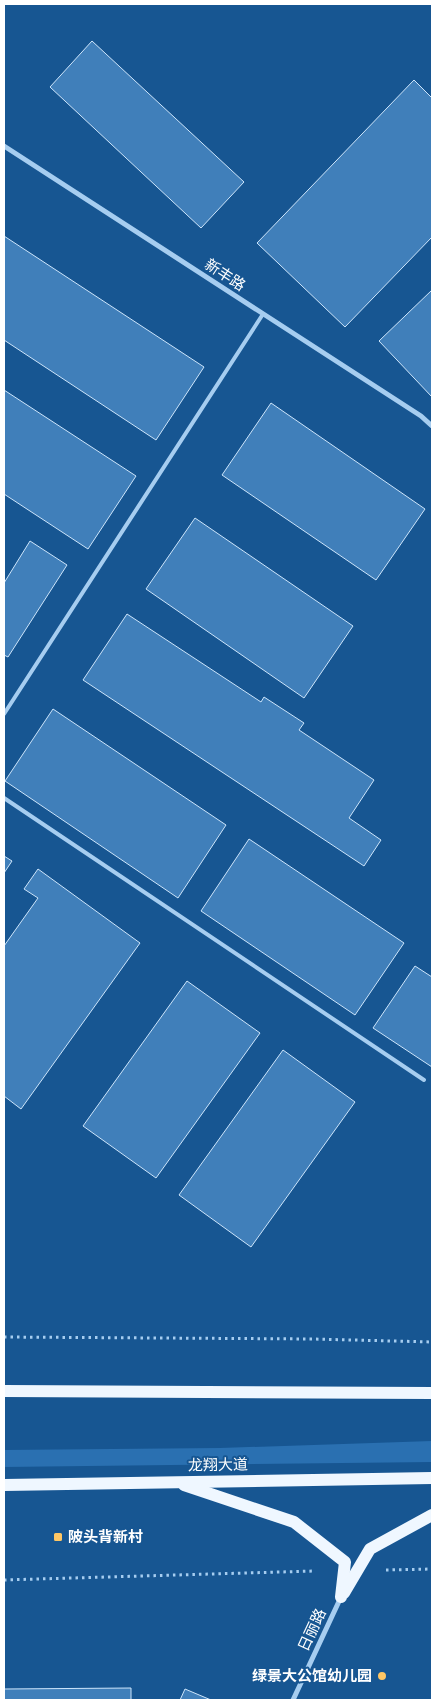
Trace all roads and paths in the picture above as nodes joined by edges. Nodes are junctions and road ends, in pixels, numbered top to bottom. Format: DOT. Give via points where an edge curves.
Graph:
graph roads {
  1 [pos="4,146"];
  2 [pos="263,314"];
  3 [pos="432,426"];
  4 [pos="4,714"];
  5 [pos="4,798"];
  6 [pos="424,1080"];
  7 [pos="4,1337"];
  8 [pos="432,1342"];
  9 [pos="4,1391"];
  10 [pos="432,1393"];
  11 [pos="432,1478"];
  12 [pos="174,1482"];
  13 [pos="4,1484"];
  14 [pos="432,1516"];
  15 [pos="432,1569"];
  16 [pos="386,1570"];
  17 [pos="315,1571"];
  18 [pos="4,1580"];
  19 [pos="341,1597"];
  20 [pos="293,1700"];
  1 -- 2 [label="street, 新丰路"];
  2 -- 3 [label="street, 新丰路" via="422,416"];
  2 -- 4 [label="lane"];
  5 -- 6 [label="lane"];
  7 -- 8 [label="path"];
  9 -- 10 [label="main road"];
  11 -- 12 [label="main road, 龙翔大道"];
  12 -- 13 [label="main road, 龙翔大道"];
  12 -- 19 [label="main road" via="294,1522 345,1562"];
  14 -- 19 [label="main road" via="370,1549"];
  15 -- 16 [label="path"];
  17 -- 18 [label="path"];
  19 -- 20 [label="street, 日丽路"];
}
